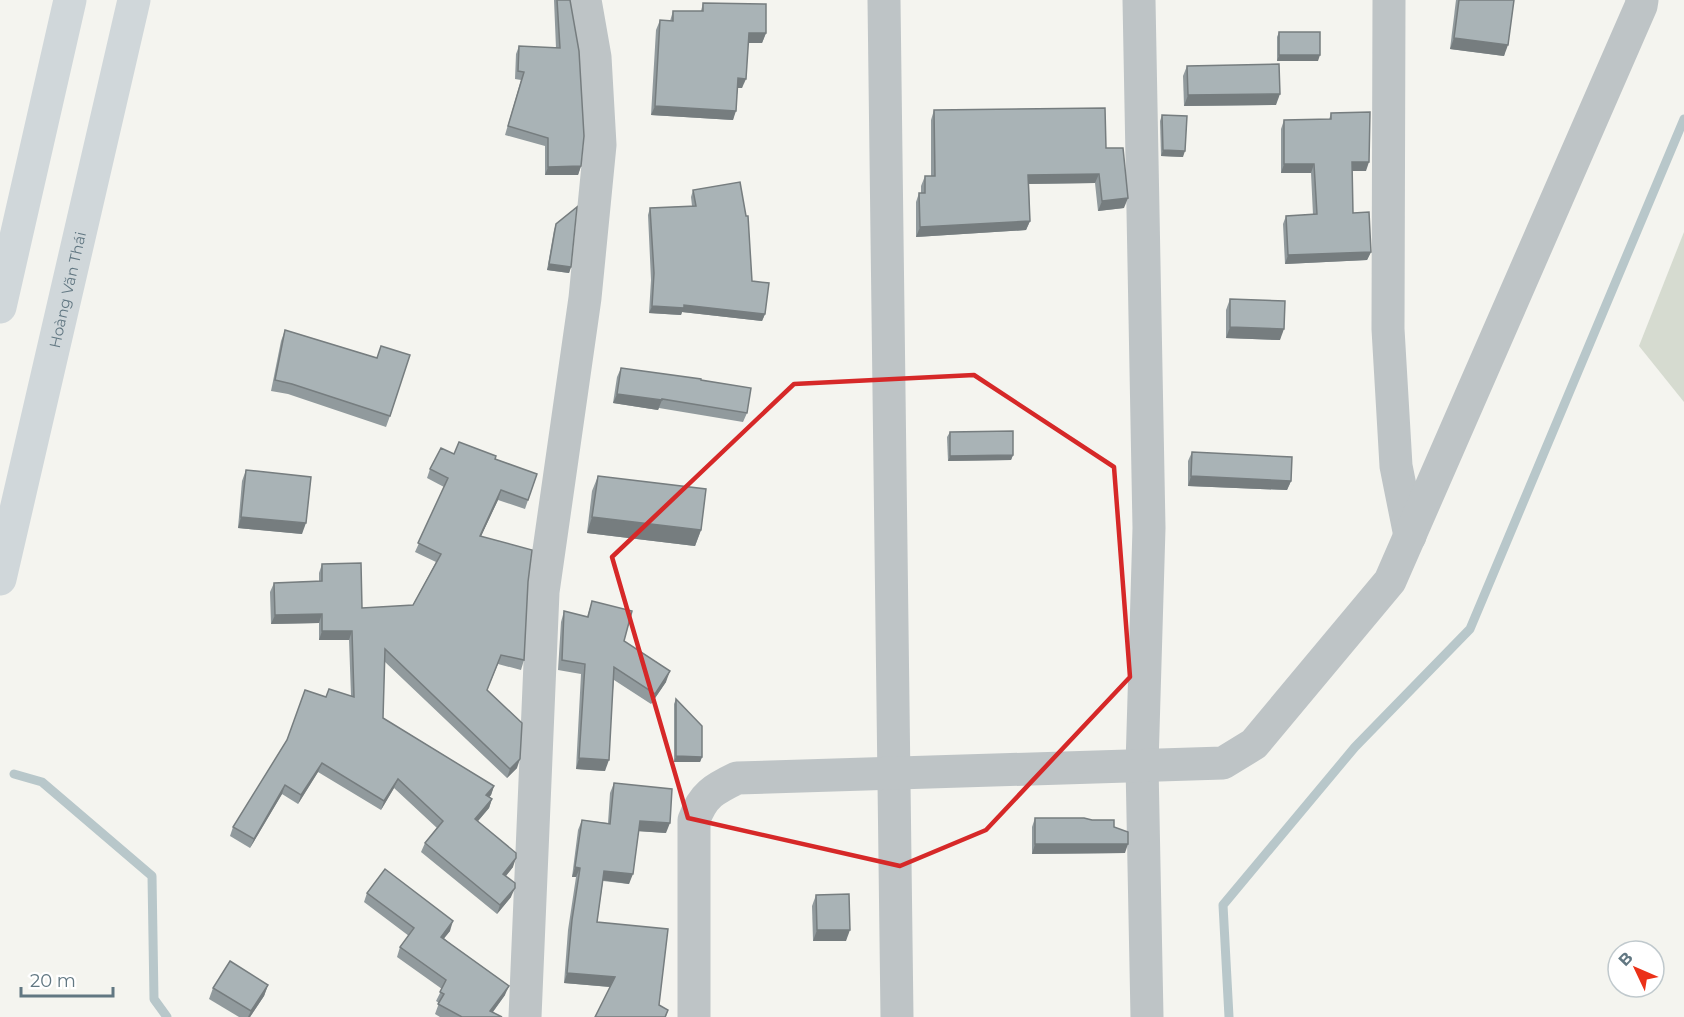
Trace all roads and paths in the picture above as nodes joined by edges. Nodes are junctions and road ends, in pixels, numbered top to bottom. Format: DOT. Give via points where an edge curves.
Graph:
graph roads {
  1 [pos="70,0"];
  2 [pos="135,0"];
  3 [pos="585,0"];
  4 [pos="884,0"];
  5 [pos="1139,0"];
  6 [pos="1389,0"];
  7 [pos="1642,0"];
  8 [pos="0,307"];
  9 [pos="1410,536"];
  10 [pos="0,579"];
  11 [pos="1142,765"];
  12 [pos="893,773"];
  13 [pos="525,1017"];
  14 [pos="694,1017"];
  15 [pos="897,1017"];
  16 [pos="1147,1017"];
  1 -- 8 [label="main road"];
  2 -- 10 [label="main road, Hoàng Văn Thái"];
  3 -- 13 [label="street" via="595,57 600,145 585,298 543,592"];
  4 -- 12 [label="street"];
  5 -- 11 [label="street" via="1149,528"];
  6 -- 9 [label="street" via="1388,329 1396,466"];
  7 -- 9 [label="street"];
  9 -- 11 [label="street" via="1390,581 1254,744 1223,763"];
  11 -- 12 [label="street"];
  11 -- 16 [label="street"];
  12 -- 14 [label="street" via="737,778 714,789 700,803 694,820"];
  12 -- 15 [label="street"];
}
